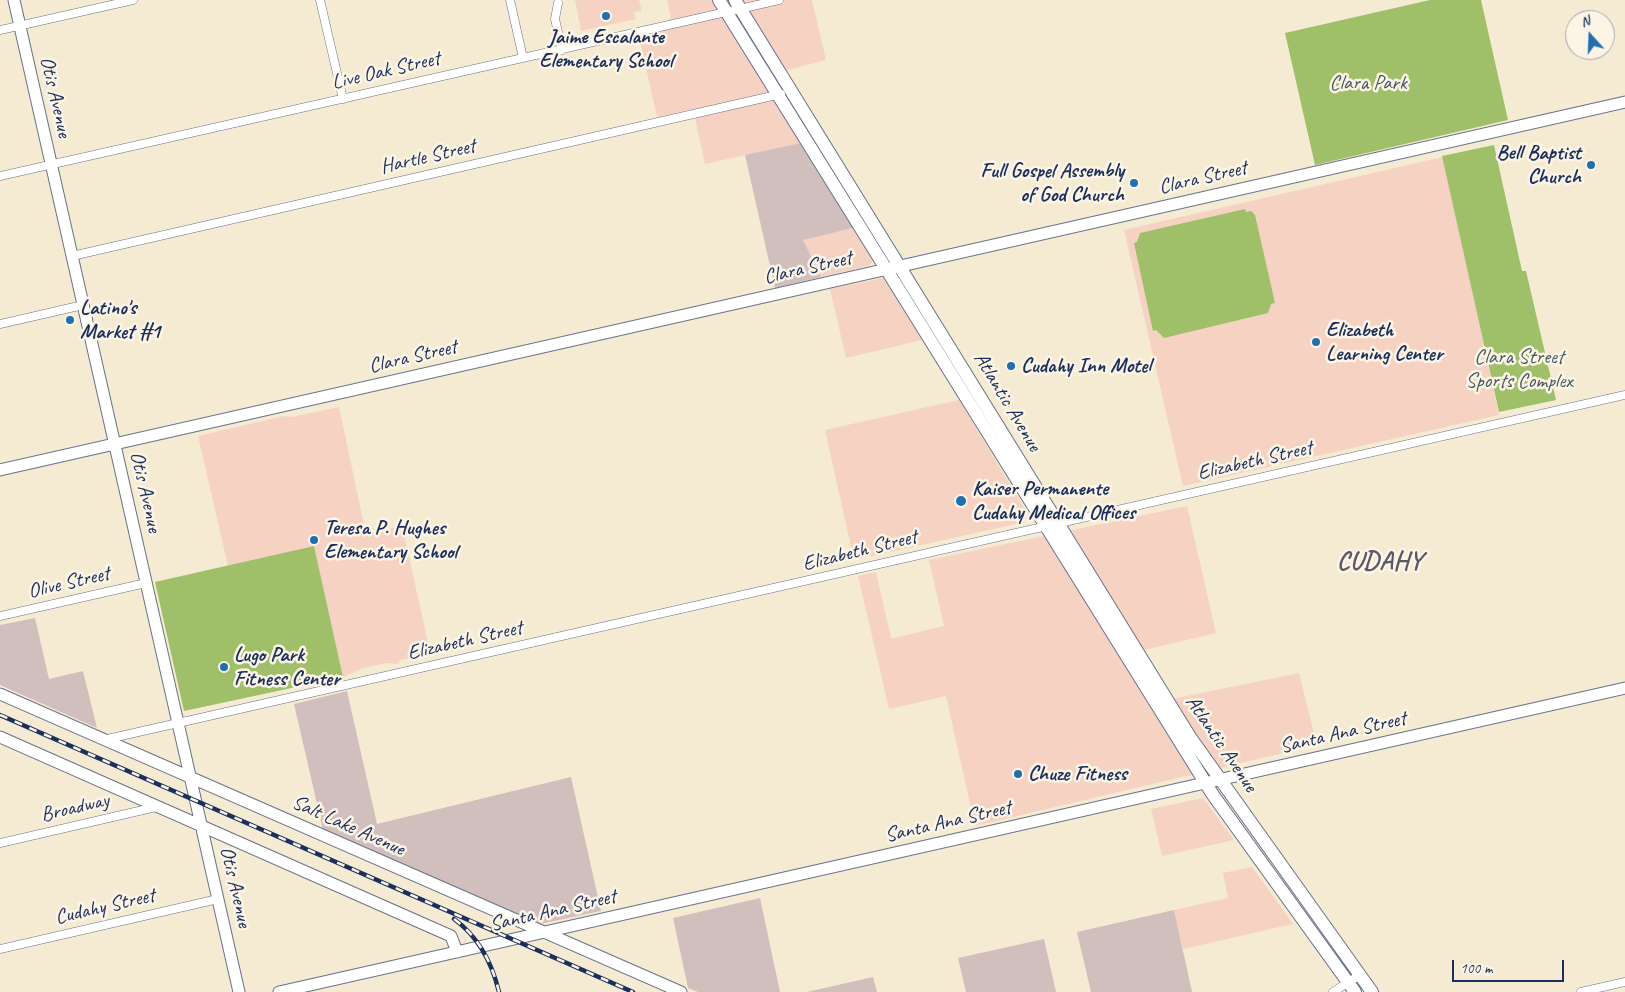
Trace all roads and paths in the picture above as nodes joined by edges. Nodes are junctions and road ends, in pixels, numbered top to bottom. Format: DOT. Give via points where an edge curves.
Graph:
graph roads {
  1 [pos="14,0"];
  2 [pos="133,0"];
  3 [pos="320,0"];
  4 [pos="510,0"];
  5 [pos="719,0"];
  6 [pos="779,0"];
  7 [pos="558,3"];
  8 [pos="737,4"];
  9 [pos="727,12"];
  10 [pos="20,26"];
  11 [pos="0,30"];
  12 [pos="562,50"];
  13 [pos="523,58"];
  14 [pos="790,89"];
  15 [pos="778,96"];
  16 [pos="343,99"];
  17 [pos="1625,102"];
  18 [pos="51,165"];
  19 [pos="0,176"];
  20 [pos="72,256"];
  21 [pos="900,266"];
  22 [pos="886,270"];
  23 [pos="83,305"];
  24 [pos="0,324"];
  25 [pos="1625,395"];
  26 [pos="115,444"];
  27 [pos="0,470"];
  28 [pos="1058,524"];
  29 [pos="1045,526"];
  30 [pos="146,583"];
  31 [pos="0,616"];
  32 [pos="1625,688"];
  33 [pos="0,694"];
  34 [pos="178,723"];
  35 [pos="0,737"];
  36 [pos="102,740"];
  37 [pos="190,777"];
  38 [pos="1219,780"];
  39 [pos="1205,783"];
  40 [pos="157,807"];
  41 [pos="202,826"];
  42 [pos="0,843"];
  43 [pos="218,899"];
  44 [pos="542,932"];
  45 [pos="0,949"];
  46 [pos="457,952"];
  47 [pos="1360,975"];
  48 [pos="1625,982"];
  49 [pos="1351,988"];
  50 [pos="239,992"];
  51 [pos="280,992"];
  52 [pos="681,992"];
  53 [pos="1333,992"];
  54 [pos="1372,992"];
  55 [pos="1581,992"];
  1 -- 10 [label="street, Otis Avenue"];
  2 -- 10 [label="street"];
  3 -- 16 [label="street"];
  4 -- 13 [label="street"];
  5 -- 9 [label="main road, Atlantic Avenue"];
  6 -- 8 [label="street, Live Oak Street"];
  7 -- 12 [label="street" via="555,19"];
  8 -- 9 [label="street, Live Oak Street"];
  8 -- 14 [label="main road, Atlantic Avenue"];
  9 -- 12 [label="street, Live Oak Street"];
  9 -- 15 [label="main road, Atlantic Avenue"];
  10 -- 11 [label="street"];
  10 -- 18 [label="street, Otis Avenue"];
  12 -- 13 [label="street, Live Oak Street"];
  13 -- 16 [label="street, Live Oak Street"];
  14 -- 15 [label="street, Hartle Street"];
  14 -- 21 [label="main road, Atlantic Avenue"];
  15 -- 20 [label="street, Hartle Street"];
  15 -- 22 [label="main road, Atlantic Avenue"];
  16 -- 18 [label="street, Live Oak Street"];
  17 -- 21 [label="street, Clara Street"];
  18 -- 19 [label="street, Live Oak Street"];
  18 -- 20 [label="street, Otis Avenue"];
  20 -- 23 [label="street, Otis Avenue"];
  21 -- 22 [label="street, Clara Street"];
  21 -- 28 [label="main road, Atlantic Avenue"];
  22 -- 26 [label="street, Clara Street"];
  22 -- 29 [label="main road, Atlantic Avenue"];
  23 -- 24 [label="street"];
  23 -- 26 [label="street, Otis Avenue"];
  25 -- 28 [label="street, Elizabeth Street"];
  26 -- 27 [label="street, Clara Street"];
  26 -- 30 [label="street, Otis Avenue"];
  28 -- 29 [label="street, Elizabeth Street"];
  28 -- 38 [label="main road, Atlantic Avenue"];
  29 -- 34 [label="street, Elizabeth Street"];
  29 -- 39 [label="main road, Atlantic Avenue"];
  30 -- 31 [label="street, Olive Street"];
  30 -- 34 [label="street, Otis Avenue"];
  32 -- 38 [label="street, Santa Ana Street"];
  33 -- 36 [label="street, Salt Lake Avenue"];
  34 -- 36 [label="street, Elizabeth Street"];
  34 -- 37 [label="street, Otis Avenue"];
  35 -- 40 [label="street"];
  36 -- 37 [label="street, Salt Lake Avenue"];
  37 -- 41 [label="street, Otis Avenue"];
  37 -- 44 [label="street, Salt Lake Avenue"];
  38 -- 39 [label="street, Santa Ana Street"];
  38 -- 47 [label="main road, Atlantic Avenue"];
  39 -- 44 [label="street, Santa Ana Street"];
  39 -- 49 [label="main road, Atlantic Avenue"];
  40 -- 41 [label="street"];
  40 -- 42 [label="street, Broadway"];
  41 -- 43 [label="street, Otis Avenue"];
  41 -- 46 [label="street" via="451,936"];
  43 -- 45 [label="street, Cudahy Street"];
  43 -- 50 [label="street, Otis Avenue"];
  44 -- 46 [label="street, Santa Ana Street"];
  44 -- 52 [label="street, Salt Lake Avenue"];
  46 -- 51 [label="street, Santa Ana Street"];
  47 -- 49 [label="street"];
  47 -- 54 [label="main road, Atlantic Avenue"];
  48 -- 55 [label="street"];
  49 -- 53 [label="street"];
}
